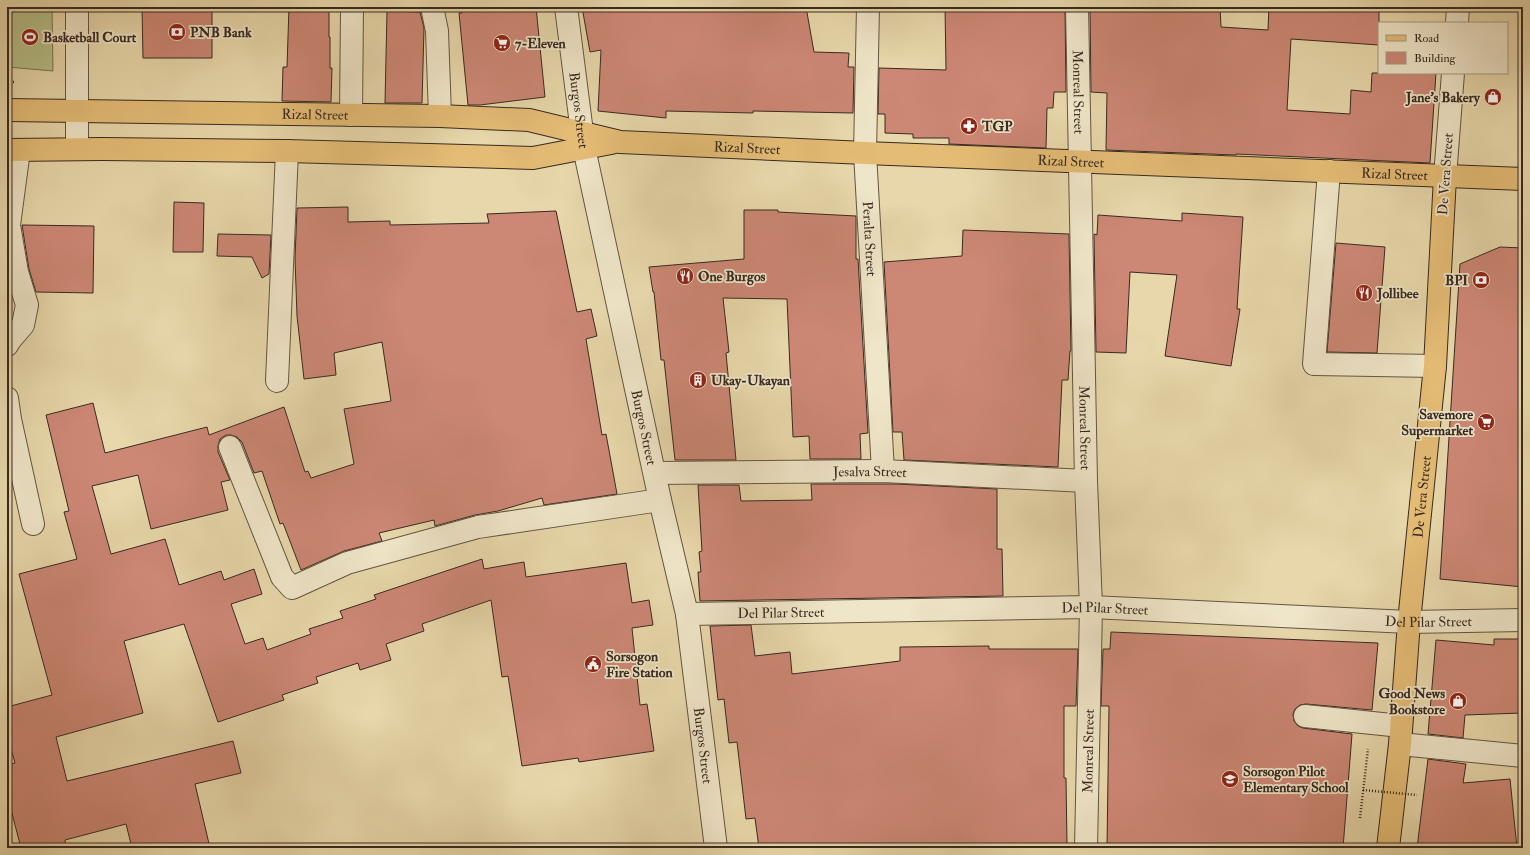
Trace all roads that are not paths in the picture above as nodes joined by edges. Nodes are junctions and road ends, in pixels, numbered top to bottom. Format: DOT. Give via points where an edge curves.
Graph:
graph roads {
  1 [pos="78,7"];
  2 [pos="352,7"];
  3 [pos="432,7"];
  4 [pos="566,7"];
  5 [pos="868,7"];
  6 [pos="1077,7"];
  7 [pos="1458,7"];
  8 [pos="1457,22"];
  9 [pos="1453,74"];
  10 [pos="7,110"];
  11 [pos="77,111"];
  12 [pos="351,115"];
  13 [pos="440,116"];
  14 [pos="583,140"];
  15 [pos="78,149"];
  16 [pos="13,150"];
  17 [pos="287,152"];
  18 [pos="865,154"];
  19 [pos="1080,162"];
  20 [pos="1329,171"];
  21 [pos="1444,177"];
  22 [pos="1523,179"];
  23 [pos="7,345"];
  24 [pos="1434,366"];
  25 [pos="277,381"];
  26 [pos="7,398"];
  27 [pos="230,447"];
  28 [pos="883,470"];
  29 [pos="654,473"];
  30 [pos="1086,481"];
  31 [pos="660,500"];
  32 [pos="32,524"];
  33 [pos="1091,606"];
  34 [pos="687,614"];
  35 [pos="1523,620"];
  36 [pos="1409,622"];
  37 [pos="1305,716"];
  38 [pos="1400,735"];
  39 [pos="1523,756"];
  40 [pos="716,848"];
  41 [pos="1086,848"];
  42 [pos="1388,848"];
  1 -- 11 [label="street"];
  2 -- 12 [label="street"];
  3 -- 13 [label="street" via="436,31"];
  4 -- 14 [label="street, Burgos Street"];
  5 -- 18 [label="street, Peralta Street"];
  6 -- 19 [label="street, Monreal Street"];
  7 -- 8 [label="street"];
  9 -- 21 [label="street, De Vera Street"];
  10 -- 11 [label="main road, Rizal Street"];
  11 -- 12 [label="main road, Rizal Street"];
  11 -- 15 [label="street"];
  12 -- 13 [label="main road, Rizal Street"];
  13 -- 14 [label="main road, Rizal Street" via="529,120"];
  14 -- 17 [label="main road, Rizal Street" via="533,158"];
  14 -- 18 [label="main road, Rizal Street"];
  14 -- 29 [label="street, Burgos Street"];
  15 -- 16 [label="main road, Rizal Street"];
  15 -- 17 [label="main road, Rizal Street"];
  16 -- 23 [label="street" via="10,225 17,272 27,305 24,326"];
  17 -- 25 [label="street"];
  18 -- 19 [label="main road, Rizal Street"];
  18 -- 28 [label="street, Peralta Street"];
  19 -- 20 [label="main road, Rizal Street"];
  19 -- 30 [label="street, Monreal Street"];
  20 -- 21 [label="main road, Rizal Street"];
  20 -- 24 [label="street" via="1314,364"];
  21 -- 22 [label="main road, Rizal Street"];
  21 -- 24 [label="main road, De Vera Street"];
  24 -- 36 [label="main road, De Vera Street"];
  26 -- 32 [label="street"];
  27 -- 31 [label="street" via="282,577 292,588 347,563 478,527"];
  28 -- 29 [label="street, Jesalva Street"];
  28 -- 30 [label="street, Jesalva Street"];
  29 -- 31 [label="street, Burgos Street"];
  30 -- 33 [label="street, Monreal Street"];
  31 -- 34 [label="street, Burgos Street"];
  33 -- 34 [label="street, Del Pilar Street"];
  33 -- 36 [label="street, Del Pilar Street"];
  33 -- 41 [label="street, Monreal Street"];
  34 -- 40 [label="street, Burgos Street"];
  35 -- 36 [label="street, Del Pilar Street"];
  36 -- 38 [label="main road, De Vera Street"];
  37 -- 38 [label="street" via="1370,723"];
  38 -- 39 [label="street"];
  38 -- 42 [label="main road, De Vera Street"];
}
